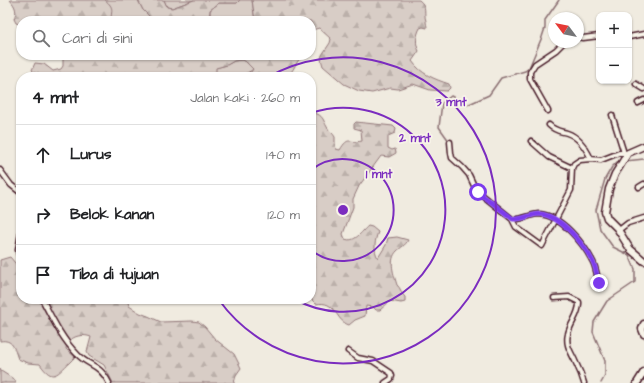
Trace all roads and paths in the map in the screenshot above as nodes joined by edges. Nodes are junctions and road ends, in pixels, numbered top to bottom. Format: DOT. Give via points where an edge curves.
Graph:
graph roads {
  1 [pos="644,34"];
  2 [pos="596,36"];
  3 [pos="632,36"];
  4 [pos="584,38"];
  5 [pos="558,48"];
  6 [pos="636,84"];
  7 [pos="644,89"];
  8 [pos="644,100"];
  9 [pos="638,104"];
  10 [pos="548,111"];
  11 [pos="612,115"];
  12 [pos="549,125"];
  13 [pos="530,141"];
  14 [pos="450,142"];
  15 [pos="644,146"];
  16 [pos="626,154"];
  17 [pos="591,159"];
  18 [pos="572,168"];
  19 [pos="0,170"];
  20 [pos="644,184"];
  21 [pos="639,187"];
  22 [pos="16,189"];
  23 [pos="644,218"];
  24 [pos="512,219"];
  25 [pos="556,219"];
  26 [pos="619,230"];
  27 [pos="644,262"];
  28 [pos="599,283"];
  29 [pos="554,298"];
  30 [pos="44,304"];
  31 [pos="644,324"];
  32 [pos="644,334"];
  33 [pos="348,351"];
  34 [pos="644,372"];
  35 [pos="109,383"];
  36 [pos="385,383"];
  37 [pos="584,383"];
  38 [pos="637,383"];
  1 -- 3 [label="street"];
  2 -- 4 [label="street"];
  5 -- 10 [label="street" via="535,64 530,72 530,79"];
  6 -- 7 [label="street"];
  8 -- 9 [label="street"];
  11 -- 16 [label="street"];
  12 -- 17 [label="street" via="580,142"];
  13 -- 18 [label="street" via="550,157"];
  14 -- 24 [label="street" via="452,158 469,175 475,189"];
  15 -- 16 [label="street"];
  16 -- 17 [label="street" via="619,153 601,160"];
  16 -- 26 [label="street" via="611,183 605,206 607,218"];
  17 -- 18 [label="street" via="576,162"];
  18 -- 25 [label="street" via="571,190"];
  19 -- 22 [label="street"];
  20 -- 21 [label="street"];
  23 -- 26 [label="street" via="628,223"];
  24 -- 25 [label="street" via="539,214"];
  24 -- 25 [label="street" via="516,227 541,246"];
  25 -- 28 [label="street" via="574,235 587,253"];
  26 -- 27 [label="street" via="630,249"];
  29 -- 37 [label="street" via="569,297 578,302 578,310 568,332 567,345"];
  30 -- 35 [label="street" via="53,321 77,354 98,368"];
  31 -- 32 [label="street"];
  33 -- 36 [label="street" via="391,373 391,379"];
  34 -- 38 [label="street"];
}
